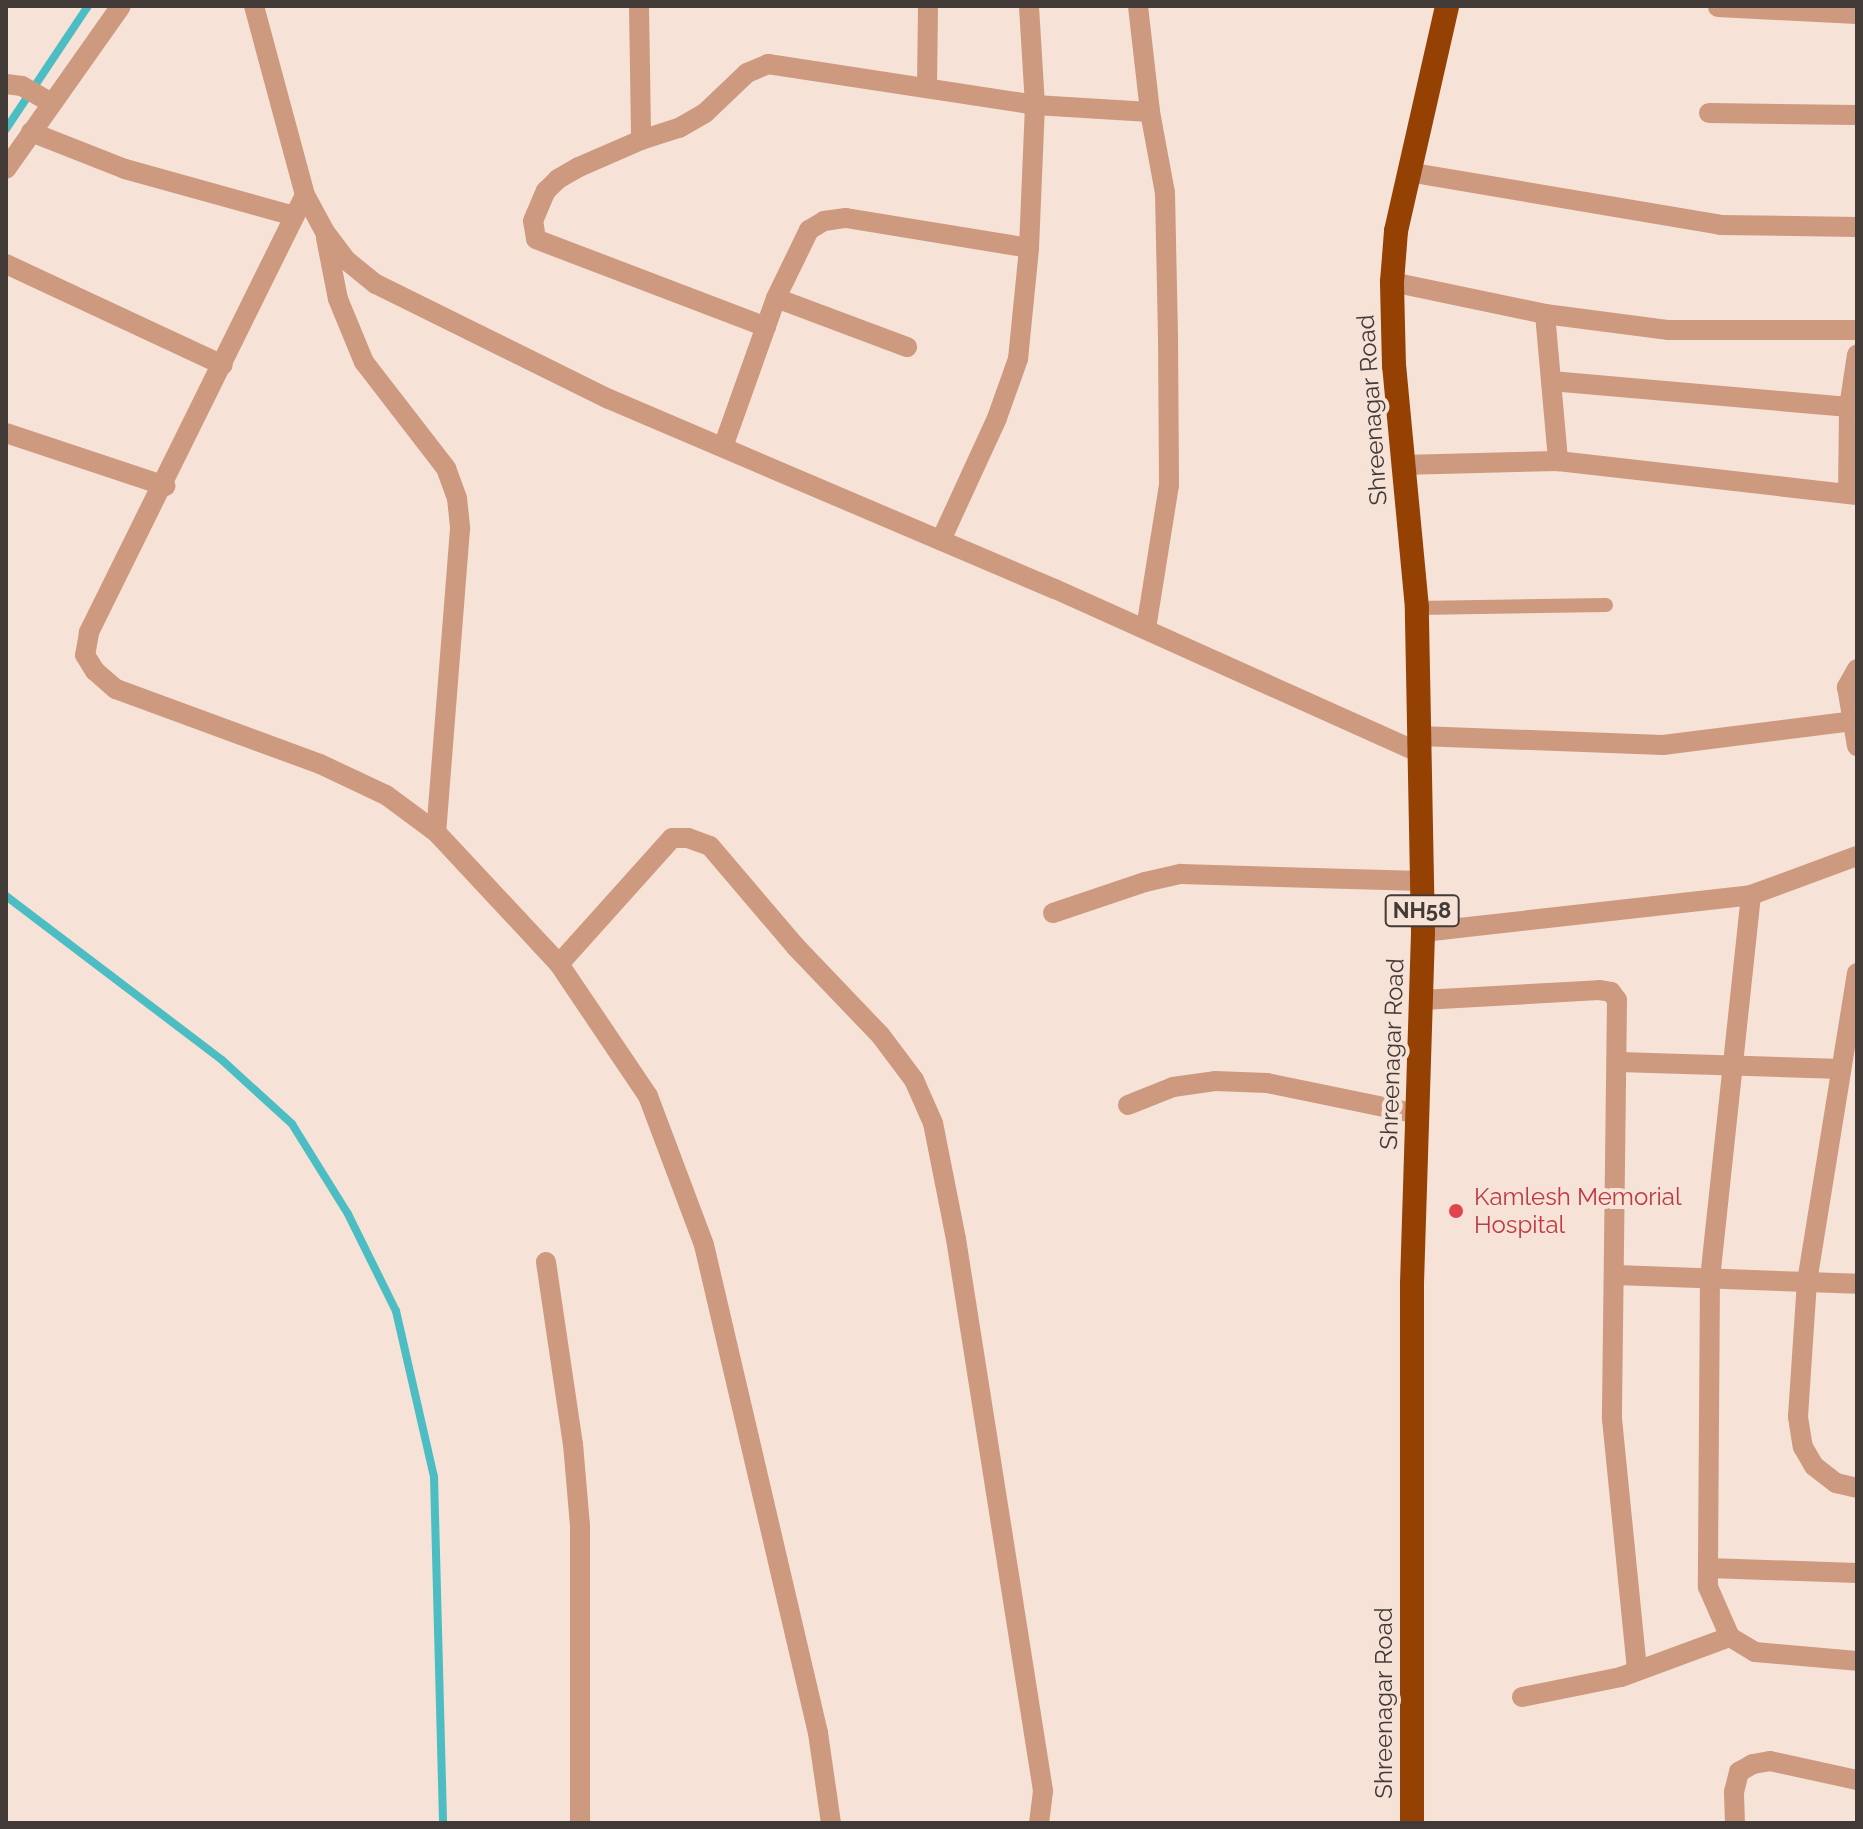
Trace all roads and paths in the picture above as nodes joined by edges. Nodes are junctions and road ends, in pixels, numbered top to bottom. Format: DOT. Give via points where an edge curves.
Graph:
graph roads {
  1 [pos="121,6"];
  2 [pos="254,6"];
  3 [pos="639,6"];
  4 [pos="928,6"];
  5 [pos="1029,6"];
  6 [pos="1138,6"];
  7 [pos="1447,6"];
  8 [pos="1718,7"];
  9 [pos="1857,14"];
  10 [pos="14,85"];
  11 [pos="927,88"];
  12 [pos="47,100"];
  13 [pos="1035,105"];
  14 [pos="1150,112"];
  15 [pos="1709,113"];
  16 [pos="1857,115"];
  17 [pos="31,132"];
  18 [pos="641,140"];
  19 [pos="6,169"];
  20 [pos="1408,172"];
  21 [pos="305,195"];
  22 [pos="295,216"];
  23 [pos="1857,227"];
  24 [pos="325,232"];
  25 [pos="1029,248"];
  26 [pos="6,264"];
  27 [pos="1392,282"];
  28 [pos="776,298"];
  29 [pos="1545,314"];
  30 [pos="766,327"];
  31 [pos="1857,330"];
  32 [pos="907,347"];
  33 [pos="1857,355"];
  34 [pos="223,365"];
  35 [pos="1551,381"];
  36 [pos="1849,407"];
  37 [pos="6,433"];
  38 [pos="723,447"];
  39 [pos="1558,461"];
  40 [pos="1402,465"];
  41 [pos="165,486"];
  42 [pos="1852,495"];
  43 [pos="941,540"];
  44 [pos="1606,605"];
  45 [pos="1417,608"];
  46 [pos="1146,629"];
  47 [pos="1857,669"];
  48 [pos="1852,721"];
  49 [pos="1420,744"];
  50 [pos="1857,746"];
  51 [pos="436,832"];
  52 [pos="1857,856"];
  53 [pos="1421,881"];
  54 [pos="1751,895"];
  55 [pos="1053,913"];
  56 [pos="1423,932"];
  57 [pos="559,964"];
  58 [pos="1857,973"];
  59 [pos="1422,1000"];
  60 [pos="1619,1062"];
  61 [pos="1733,1064"];
  62 [pos="1841,1069"];
  63 [pos="1128,1105"];
  64 [pos="1418,1114"];
  65 [pos="546,1262"];
  66 [pos="1616,1275"];
  67 [pos="1710,1276"];
  68 [pos="1807,1281"];
  69 [pos="1857,1284"];
  70 [pos="1857,1488"];
  71 [pos="1708,1568"];
  72 [pos="1857,1573"];
  73 [pos="1730,1637"];
  74 [pos="1857,1661"];
  75 [pos="1637,1671"];
  76 [pos="1522,1697"];
  77 [pos="1857,1780"];
  78 [pos="580,1823"];
  79 [pos="831,1823"];
  80 [pos="1039,1823"];
  81 [pos="1412,1823"];
  82 [pos="1735,1823"];
  1 -- 12 [label="street"];
  2 -- 21 [label="street"];
  3 -- 18 [label="street"];
  4 -- 11 [label="street"];
  5 -- 13 [label="street"];
  6 -- 14 [label="street"];
  7 -- 20 [label="highway, Shreenagar Road / NH58"];
  8 -- 9 [label="street"];
  10 -- 12 [label="street"];
  11 -- 13 [label="street"];
  11 -- 18 [label="street" via="768,64 747,73 692,120"];
  12 -- 17 [label="street"];
  13 -- 14 [label="street"];
  13 -- 25 [label="street"];
  14 -- 46 [label="street" via="1165,193 1169,485"];
  15 -- 16 [label="street"];
  17 -- 19 [label="street"];
  17 -- 22 [label="street" via="125,169"];
  18 -- 30 [label="street" via="558,179 546,191 533,221 536,239"];
  20 -- 23 [label="street" via="1720,225"];
  20 -- 27 [label="highway, Shreenagar Road / NH58"];
  21 -- 22 [label="street"];
  21 -- 24 [label="street"];
  22 -- 34 [label="street"];
  24 -- 38 [label="street" via="346,260 376,284 609,399"];
  24 -- 51 [label="street" via="338,299 364,362 446,468 457,498 460,529"];
  25 -- 28 [label="street" via="846,218 824,221 809,230"];
  25 -- 43 [label="street" via="1018,359"];
  26 -- 34 [label="street"];
  27 -- 29 [label="street"];
  27 -- 40 [label="highway, Shreenagar Road / NH58"];
  28 -- 30 [label="street"];
  28 -- 32 [label="street"];
  29 -- 31 [label="street" via="1669,330"];
  29 -- 35 [label="street"];
  30 -- 38 [label="street"];
  33 -- 36 [label="street"];
  34 -- 41 [label="street"];
  35 -- 36 [label="street"];
  35 -- 39 [label="street"];
  36 -- 42 [label="street"];
  37 -- 41 [label="street"];
  38 -- 43 [label="street"];
  39 -- 40 [label="street"];
  39 -- 42 [label="street"];
  40 -- 45 [label="highway, Shreenagar Road / NH58"];
  41 -- 51 [label="street" via="89,633 85,655 95,671 116,689 320,764 386,795"];
  43 -- 46 [label="street"];
  44 -- 45 [label="lane"];
  45 -- 49 [label="highway, Shreenagar Road / NH58"];
  46 -- 49 [label="street"];
  47 -- 48 [label="street" via="1847,687"];
  48 -- 49 [label="street" via="1663,745"];
  48 -- 50 [label="street"];
  49 -- 53 [label="highway, Shreenagar Road / NH58"];
  51 -- 57 [label="street"];
  52 -- 54 [label="street"];
  53 -- 55 [label="street" via="1181,874"];
  53 -- 56 [label="highway, Shreenagar Road / NH58"];
  54 -- 56 [label="street"];
  54 -- 61 [label="street"];
  56 -- 59 [label="highway, Shreenagar Road / NH58"];
  57 -- 79 [label="street" via="648,1096 704,1245 818,1733"];
  57 -- 80 [label="street" via="672,838 688,838 710,846 881,1036 914,1080 933,1123 956,1239 1043,1791"];
  58 -- 62 [label="street"];
  59 -- 60 [label="street" via="1611,992 1617,1000"];
  59 -- 64 [label="highway, Shreenagar Road / NH58"];
  60 -- 61 [label="street"];
  60 -- 66 [label="street"];
  61 -- 62 [label="street"];
  61 -- 67 [label="street"];
  62 -- 68 [label="street"];
  63 -- 64 [label="street" via="1173,1087 1267,1083"];
  64 -- 81 [label="highway, Shreenagar Road / NH58" via="1412,1283"];
  65 -- 78 [label="street" via="580,1525"];
  66 -- 67 [label="street"];
  66 -- 75 [label="street" via="1612,1419"];
  67 -- 68 [label="street"];
  67 -- 71 [label="street"];
  68 -- 69 [label="street"];
  68 -- 70 [label="street" via="1798,1417 1803,1447 1814,1466 1836,1483"];
  71 -- 72 [label="street"];
  71 -- 73 [label="street" via="1708,1587"];
  73 -- 74 [label="street" via="1755,1652"];
  73 -- 75 [label="street"];
  75 -- 76 [label="street"];
  77 -- 82 [label="street" via="1770,1761 1753,1764 1739,1772"];
}
